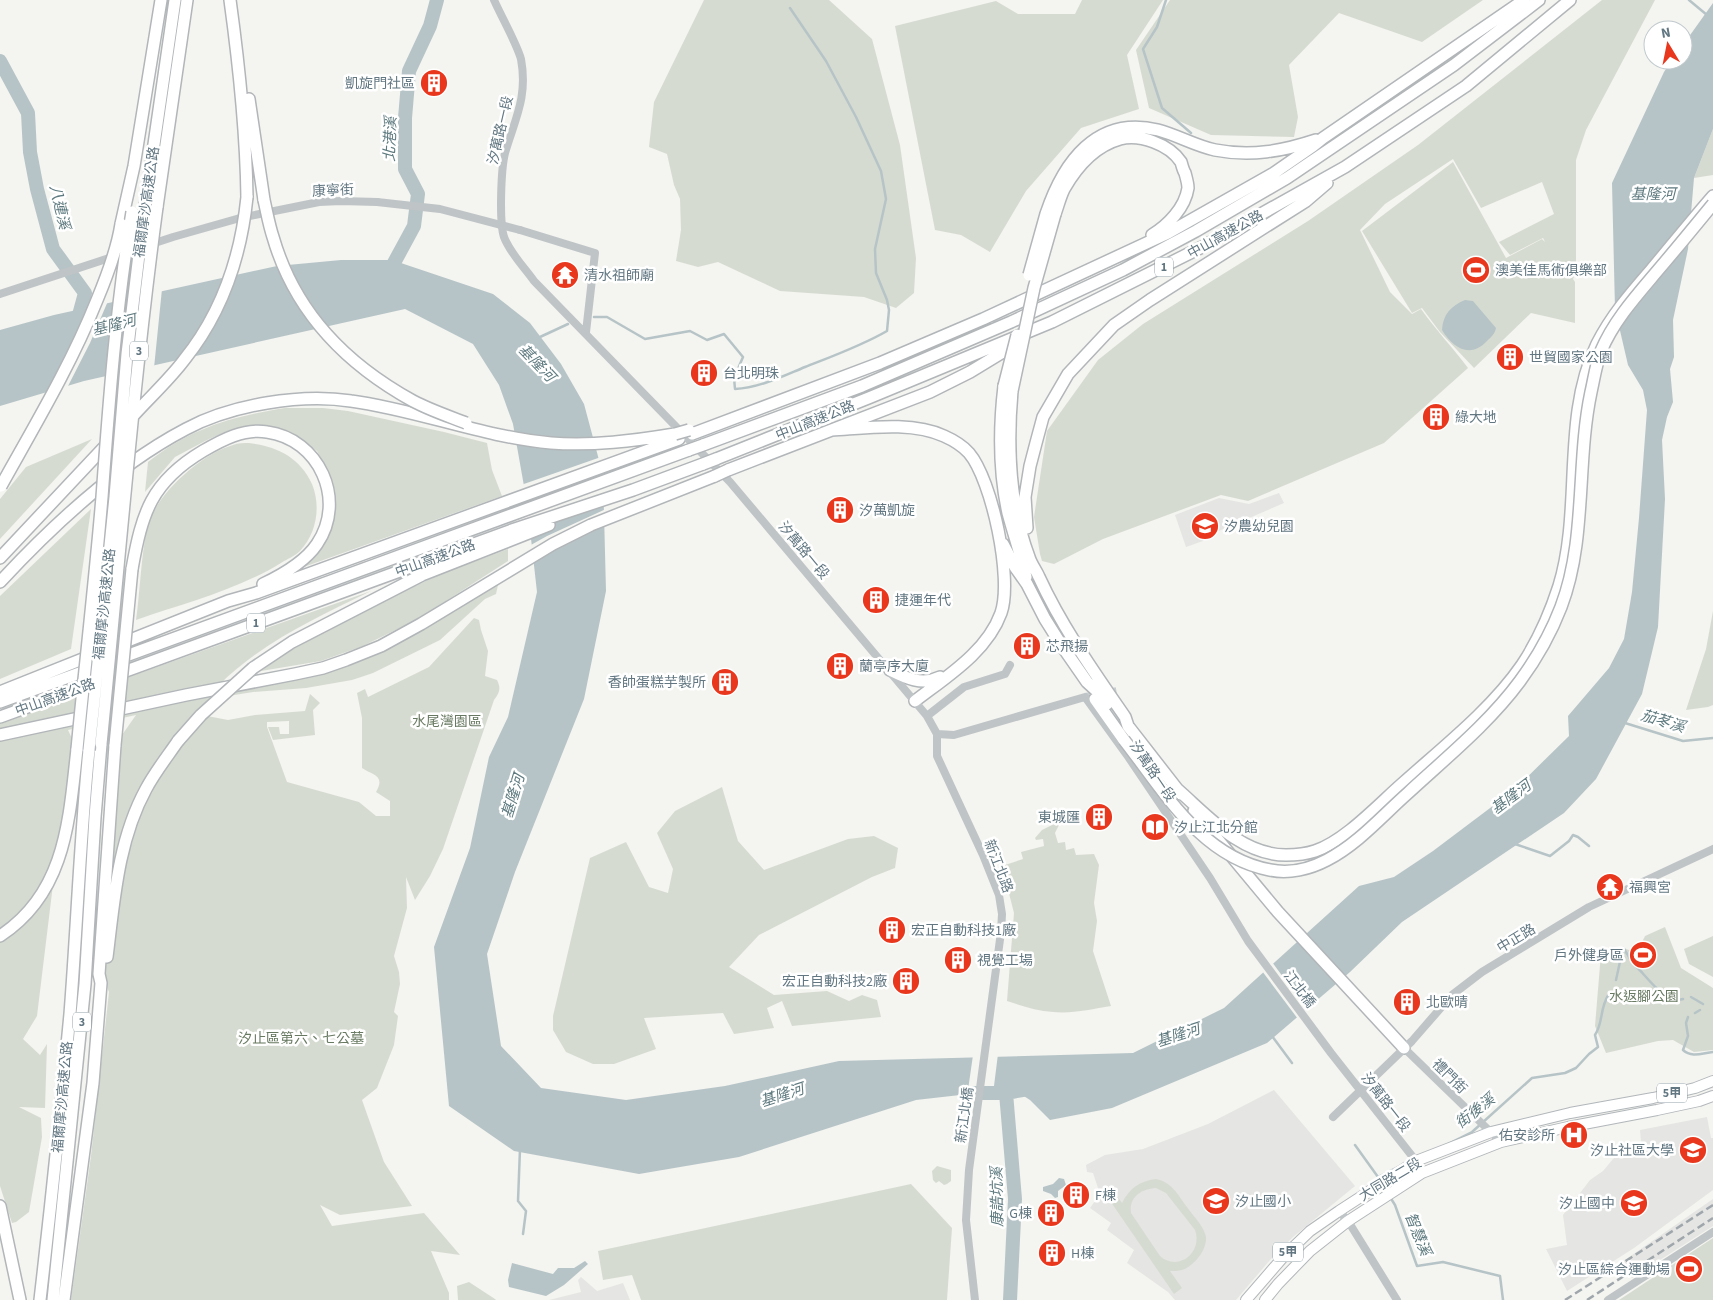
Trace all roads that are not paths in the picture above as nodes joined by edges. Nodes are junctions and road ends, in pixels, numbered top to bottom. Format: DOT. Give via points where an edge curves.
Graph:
graph roads {
  1 [pos="161,0"];
  2 [pos="175,0"];
  3 [pos="186,0"];
  4 [pos="230,0"];
  5 [pos="494,0"];
  6 [pos="1524,0"];
  7 [pos="1539,0"];
  8 [pos="1570,0"];
  9 [pos="236,44"];
  10 [pos="1323,138"];
  11 [pos="134,166"];
  12 [pos="1345,167"];
  13 [pos="1713,196"];
  14 [pos="1713,204"];
  15 [pos="138,213"];
  16 [pos="1051,214"];
  17 [pos="1125,253"];
  18 [pos="0,294"];
  19 [pos="1052,322"];
  20 [pos="586,332"];
  21 [pos="1008,389"];
  22 [pos="832,430"];
  23 [pos="487,432"];
  24 [pos="677,436"];
  25 [pos="0,486"];
  26 [pos="514,534"];
  27 [pos="1000,536"];
  28 [pos="0,558"];
  29 [pos="1038,576"];
  30 [pos="0,582"];
  31 [pos="1027,584"];
  32 [pos="228,601"];
  33 [pos="1010,665"];
  34 [pos="890,670"];
  35 [pos="953,671"];
  36 [pos="1087,682"];
  37 [pos="0,692"];
  38 [pos="915,701"];
  39 [pos="0,702"];
  40 [pos="927,716"];
  41 [pos="0,717"];
  42 [pos="52,723"];
  43 [pos="1128,726"];
  44 [pos="937,734"];
  45 [pos="0,735"];
  46 [pos="0,741"];
  47 [pos="83,750"];
  48 [pos="1177,789"];
  49 [pos="1713,849"];
  50 [pos="0,936"];
  51 [pos="1252,946"];
  52 [pos="101,983"];
  53 [pos="991,1015"];
  54 [pos="1327,1048"];
  55 [pos="1404,1048"];
  56 [pos="1713,1081"];
  57 [pos="1362,1091"];
  58 [pos="1713,1096"];
  59 [pos="1630,1102"];
  60 [pos="1633,1114"];
  61 [pos="1333,1116"];
  62 [pos="1485,1126"];
  63 [pos="1501,1142"];
  64 [pos="1414,1159"];
  65 [pos="1422,1173"];
  66 [pos="0,1206"];
  67 [pos="1338,1211"];
  68 [pos="1348,1221"];
  69 [pos="1713,1232"];
  70 [pos="20,1300"];
  71 [pos="40,1300"];
  72 [pos="53,1300"];
  73 [pos="64,1300"];
  74 [pos="975,1300"];
  75 [pos="1246,1300"];
  76 [pos="1265,1300"];
  77 [pos="1397,1300"];
  78 [pos="1608,1300"];
  1 -- 11 [label="highway"];
  2 -- 15 [label="highway, 福爾摩沙高速公路 / 3"];
  3 -- 72 [label="highway, 福爾摩沙高速公路 / 3, bridge" via="137,370 101,744 85,984"];
  4 -- 9 [label="highway"];
  5 -- 20 [label="street, 汐萬路一段" via="520,59 522,84 521,105 505,154 500,200 504,236 534,281"];
  6 -- 10 [label="highway"];
  7 -- 39 [label="highway, 中山高速公路 / 1, bridge" via="1454,65 1287,178 1123,270 1011,322 871,382"];
  8 -- 12 [label="highway, 中山高速公路 / 1" via="1466,86"];
  9 -- 23 [label="highway, bridge" via="273,238 299,298 347,356 382,383 415,402"];
  9 -- 28 [label="highway, bridge" via="247,197 234,268 220,302 184,360"];
  10 -- 16 [label="highway" via="1288,149 1243,154 1214,150 1158,130 1119,130 1095,140 1073,159 1060,180"];
  10 -- 17 [label="highway" via="1274,173 1228,200"];
  11 -- 15 [label="highway"];
  11 -- 25 [label="highway, bridge" via="115,250 86,328 53,394"];
  12 -- 19 [label="highway, 中山高速公路 / 1" via="1202,247"];
  12 -- 29 [label="highway" via="1306,201 1114,325 1068,374 1043,417 1025,497 1027,528"];
  13 -- 48 [label="highway" via="1625,300 1598,343 1580,401 1566,561 1549,617 1522,665 1499,693 1347,833 1315,851 1283,856 1260,851 1238,841"];
  14 -- 36 [label="highway, bridge" via="1634,298 1599,355 1587,412 1571,576 1562,606 1542,648 1520,681 1486,720 1344,850 1325,862 1293,871 1272,870 1230,856 1190,825 1124,740 1091,694"];
  15 -- 47 [label="highway, 福爾摩沙高速公路 / 3, bridge" via="115,497"];
  16 -- 17 [label="highway" via="1063,190 1091,154 1122,138 1159,143 1180,162 1187,178 1184,202 1160,230"];
  16 -- 21 [label="highway, bridge"];
  17 -- 24 [label="highway, bridge" via="880,363"];
  18 -- 20 [label="street, 康寧街, bridge" via="240,218 319,202 376,202 440,209 595,253"];
  19 -- 22 [label="highway" via="970,372 930,392"];
  19 -- 26 [label="highway, 中山高速公路 / 1, bridge" via="703,464"];
  20 -- 34 [label="street, 汐萬路一段" via="730,482"];
  21 -- 29 [label="highway" via="1011,480 1019,523"];
  21 -- 31 [label="highway" via="1000,414 1001,457 1008,512"];
  22 -- 27 [label="highway" via="921,429 957,442 969,453 983,478"];
  22 -- 42 [label="highway, bridge" via="620,513 553,544 381,646 324,668"];
  23 -- 24 [label="highway" via="550,443 592,444"];
  23 -- 30 [label="highway" via="361,402 325,398 261,404 216,416 187,428 148,452 101,488 36,543"];
  24 -- 32 [label="highway" via="620,461"];
  26 -- 41 [label="highway, 中山高速公路 / 1"];
  26 -- 52 [label="highway, bridge" via="422,575 292,642 252,668 201,715 178,741 136,810 121,855 105,974"];
  27 -- 31 [label="highway"];
  27 -- 35 [label="highway" via="1005,582 1001,613 979,647"];
  29 -- 43 [label="highway" via="1074,643"];
  31 -- 36 [label="highway" via="1045,619"];
  32 -- 37 [label="highway"];
  32 -- 52 [label="highway, bridge" via="272,580 301,561 317,544 325,528 330,498 322,470 306,450 284,436 265,431 244,432 219,441 193,456 158,489 139,532 132,569 114,745"];
  33 -- 40 [label="street" via="1005,674 964,687"];
  34 -- 35 [label="highway" via="908,679 928,681"];
  34 -- 38 [label="street, 汐萬路一段"];
  35 -- 38 [label="highway"];
  36 -- 43 [label="highway"];
  38 -- 40 [label="street, 汐萬路一段"];
  40 -- 44 [label="street, 汐萬路一段"];
  42 -- 45 [label="highway"];
  42 -- 46 [label="highway"];
  43 -- 48 [label="highway"];
  44 -- 51 [label="street, 汐萬路一段" via="954,735 1085,696 1210,878"];
  44 -- 53 [label="street, 新江北路" via="937,756 999,895 1002,923"];
  47 -- 50 [label="highway" via="65,835 52,877 34,906 14,927"];
  47 -- 71 [label="highway, 福爾摩沙高速公路 / 3" via="77,925"];
  48 -- 55 [label="highway" via="1278,912"];
  49 -- 55 [label="street, 中正路" via="1589,907 1482,972 1452,995"];
  51 -- 54 [label="street, 江北橋"];
  52 -- 73 [label="highway" via="93,1083"];
  53 -- 74 [label="street, 新江北橋" via="969,1170 966,1220"];
  54 -- 57 [label="street, 汐萬路一段"];
  55 -- 57 [label="street, 中正路"];
  55 -- 62 [label="street, 禮門街"];
  56 -- 59 [label="main road, 大同路二段 / 5甲"];
  57 -- 61 [label="street, 中正路"];
  57 -- 64 [label="street, 汐萬路一段"];
  58 -- 60 [label="main road, 大同路二段 / 5甲"];
  59 -- 60 [label="main road"];
  59 -- 62 [label="main road, 大同路二段 / 5甲"];
  60 -- 63 [label="main road, 大同路二段 / 5甲"];
  62 -- 63 [label="street, 禮門街"];
  62 -- 64 [label="main road, 大同路二段 / 5甲"];
  63 -- 65 [label="main road, 大同路二段 / 5甲"];
  64 -- 65 [label="street, 汐萬路一段"];
  64 -- 67 [label="main road, 大同路二段 / 5甲" via="1406,1168"];
  65 -- 68 [label="main road, 大同路二段 / 5甲"];
  66 -- 70 [label="highway"];
  67 -- 68 [label="street"];
  67 -- 75 [label="main road, 大同路二段 / 5甲" via="1285,1255"];
  68 -- 76 [label="main road, 大同路二段 / 5甲" via="1310,1250"];
  68 -- 77 [label="street"];
  69 -- 78 [label="street"];
}
